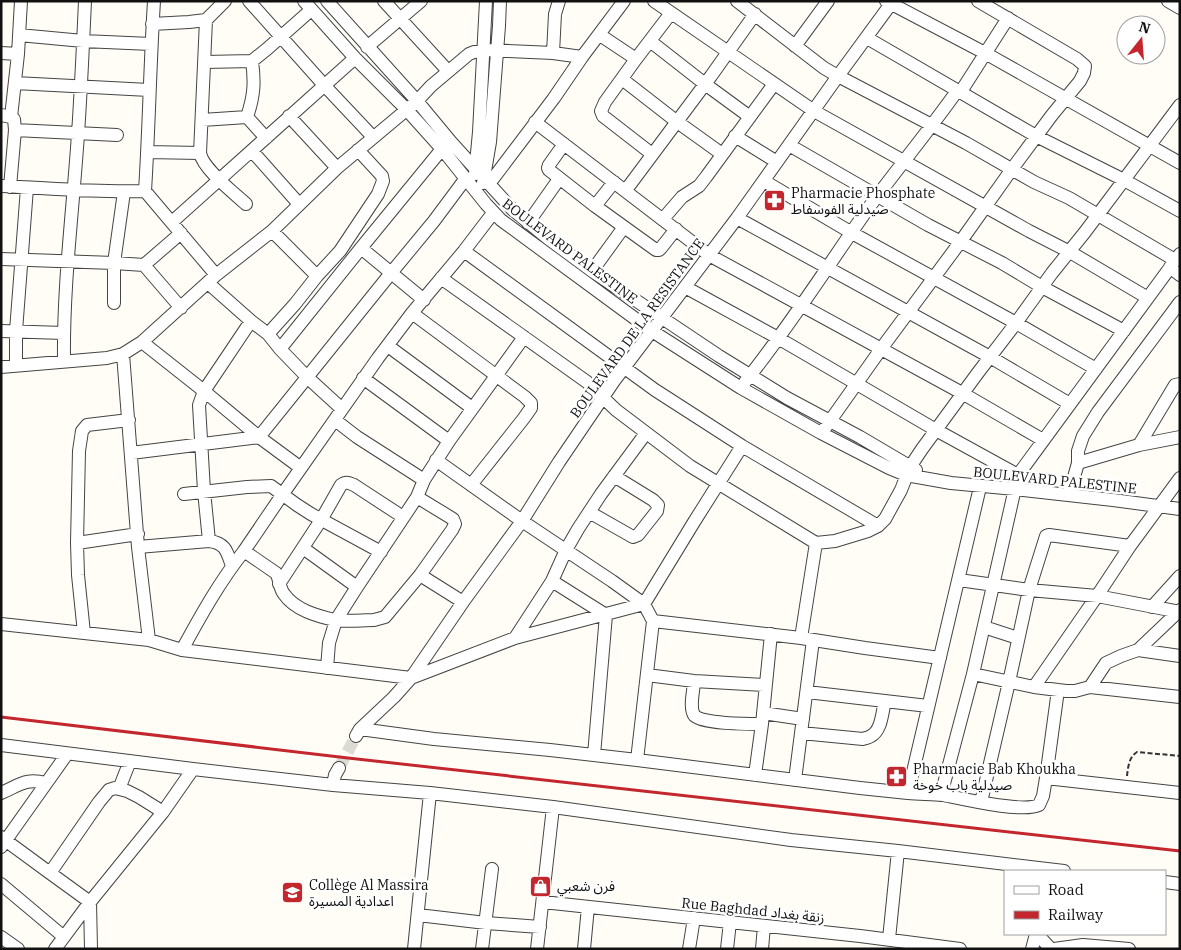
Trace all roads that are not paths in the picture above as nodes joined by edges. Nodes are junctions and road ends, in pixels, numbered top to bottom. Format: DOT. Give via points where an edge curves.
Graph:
graph roads {
  1 [pos="21,1"];
  2 [pos="85,1"];
  3 [pos="154,1"];
  4 [pos="225,1"];
  5 [pos="249,1"];
  6 [pos="327,1"];
  7 [pos="384,1"];
  8 [pos="420,1"];
  9 [pos="486,1"];
  10 [pos="500,1"];
  11 [pos="559,1"];
  12 [pos="624,1"];
  13 [pos="654,1"];
  14 [pos="737,1"];
  15 [pos="828,1"];
  16 [pos="978,1"];
  17 [pos="1168,1"];
  18 [pos="890,2"];
  19 [pos="308,6"];
  20 [pos="1180,8"];
  21 [pos="672,13"];
  22 [pos="755,14"];
  23 [pos="400,18"];
  24 [pos="1008,18"];
  25 [pos="206,20"];
  26 [pos="152,24"];
  27 [pos="600,35"];
  28 [pos="19,36"];
  29 [pos="281,36"];
  30 [pos="867,38"];
  31 [pos="83,41"];
  32 [pos="650,41"];
  33 [pos="151,44"];
  34 [pos="795,46"];
  35 [pos="367,47"];
  36 [pos="490,50"];
  37 [pos="728,52"];
  38 [pos="553,53"];
  39 [pos="984,53"];
  40 [pos="1,54"];
  41 [pos="18,54"];
  42 [pos="582,57"];
  43 [pos="355,58"];
  44 [pos="636,59"];
  45 [pos="252,61"];
  46 [pos="205,62"];
  47 [pos="448,72"];
  48 [pos="838,76"];
  49 [pos="622,79"];
  50 [pos="16,83"];
  51 [pos="705,84"];
  52 [pos="774,84"];
  53 [pos="324,85"];
  54 [pos="80,86"];
  55 [pos="149,90"];
  56 [pos="958,92"];
  57 [pos="1065,99"];
  58 [pos="417,101"];
  59 [pos="1180,105"];
  60 [pos="406,110"];
  61 [pos="814,111"];
  62 [pos="6,116"];
  63 [pos="289,116"];
  64 [pos="247,117"];
  65 [pos="750,117"];
  66 [pos="202,120"];
  67 [pos="536,122"];
  68 [pos="676,122"];
  69 [pos="932,126"];
  70 [pos="15,130"];
  71 [pos="78,133"];
  72 [pos="117,135"];
  73 [pos="735,136"];
  74 [pos="1036,136"];
  75 [pos="373,137"];
  76 [pos="266,138"];
  77 [pos="564,144"];
  78 [pos="790,145"];
  79 [pos="1150,145"];
  80 [pos="442,149"];
  81 [pos="358,150"];
  82 [pos="252,151"];
  83 [pos="148,152"];
  84 [pos="200,153"];
  85 [pos="652,154"];
  86 [pos="722,154"];
  87 [pos="777,162"];
  88 [pos="903,162"];
  89 [pos="1180,163"];
  90 [pos="337,168"];
  91 [pos="1012,169"];
  92 [pos="483,177"];
  93 [pos="559,179"];
  94 [pos="220,180"];
  95 [pos="1124,180"];
  96 [pos="764,181"];
  97 [pos="614,182"];
  98 [pos="6,186"];
  99 [pos="472,186"];
  100 [pos="27,188"];
  101 [pos="626,190"];
  102 [pos="73,191"];
  103 [pos="124,192"];
  104 [pos="145,192"];
  105 [pos="878,196"];
  106 [pos="246,204"];
  107 [pos="299,204"];
  108 [pos="595,206"];
  109 [pos="986,206"];
  110 [pos="1180,211"];
  111 [pos="493,212"];
  112 [pos="1098,214"];
  113 [pos="737,218"];
  114 [pos="663,219"];
  115 [pos="172,222"];
  116 [pos="528,223"];
  117 [pos="624,227"];
  118 [pos="676,229"];
  119 [pos="272,231"];
  120 [pos="181,233"];
  121 [pos="852,233"];
  122 [pos="961,241"];
  123 [pos="361,248"];
  124 [pos="464,251"];
  125 [pos="1070,252"];
  126 [pos="709,255"];
  127 [pos="1,259"];
  128 [pos="21,260"];
  129 [pos="68,262"];
  130 [pos="114,263"];
  131 [pos="1176,264"];
  132 [pos="144,265"];
  133 [pos="827,269"];
  134 [pos="592,270"];
  135 [pos="391,272"];
  136 [pos="317,276"];
  137 [pos="934,277"];
  138 [pos="441,278"];
  139 [pos="212,279"];
  140 [pos="686,287"];
  141 [pos="1042,287"];
  142 [pos="1148,298"];
  143 [pos="424,300"];
  144 [pos="1180,302"];
  145 [pos="114,303"];
  146 [pos="801,305"];
  147 [pos="181,308"];
  148 [pos="907,312"];
  149 [pos="412,313"];
  150 [pos="663,318"];
  151 [pos="251,322"];
  152 [pos="1016,323"];
  153 [pos="1,331"];
  154 [pos="652,331"];
  155 [pos="1124,331"];
  156 [pos="16,332"];
  157 [pos="64,333"];
  158 [pos="268,334"];
  159 [pos="524,337"];
  160 [pos="778,338"];
  161 [pos="142,342"];
  162 [pos="388,346"];
  163 [pos="280,349"];
  164 [pos="881,349"];
  165 [pos="123,354"];
  166 [pos="990,357"];
  167 [pos="64,361"];
  168 [pos="16,365"];
  169 [pos="1,367"];
  170 [pos="623,368"];
  171 [pos="1096,369"];
  172 [pos="496,375"];
  173 [pos="750,376"];
  174 [pos="307,377"];
  175 [pos="363,378"];
  176 [pos="856,383"];
  177 [pos="1180,384"];
  178 [pos="741,388"];
  179 [pos="204,391"];
  180 [pos="962,393"];
  181 [pos="603,397"];
  182 [pos="1070,404"];
  183 [pos="472,408"];
  184 [pos="342,409"];
  185 [pos="129,420"];
  186 [pos="334,420"];
  187 [pos="829,421"];
  188 [pos="936,430"];
  189 [pos="646,433"];
  190 [pos="821,434"];
  191 [pos="259,437"];
  192 [pos="1180,437"];
  193 [pos="1043,440"];
  194 [pos="449,441"];
  195 [pos="201,444"];
  196 [pos="1139,445"];
  197 [pos="742,446"];
  198 [pos="131,453"];
  199 [pos="1081,458"];
  200 [pos="436,460"];
  201 [pos="301,468"];
  202 [pos="908,471"];
  203 [pos="1018,475"];
  204 [pos="614,476"];
  205 [pos="1180,478"];
  206 [pos="424,480"];
  207 [pos="718,483"];
  208 [pos="471,485"];
  209 [pos="980,486"];
  210 [pos="1015,489"];
  211 [pos="204,491"];
  212 [pos="184,494"];
  213 [pos="282,495"];
  214 [pos="1069,495"];
  215 [pos="417,497"];
  216 [pos="1160,506"];
  217 [pos="1180,509"];
  218 [pos="588,512"];
  219 [pos="403,517"];
  220 [pos="321,520"];
  221 [pos="522,520"];
  222 [pos="873,529"];
  223 [pos="138,534"];
  224 [pos="210,541"];
  225 [pos="77,542"];
  226 [pos="816,543"];
  227 [pos="1130,546"];
  228 [pos="138,547"];
  229 [pos="303,548"];
  230 [pos="244,550"];
  231 [pos="566,550"];
  232 [pos="381,552"];
  233 [pos="232,566"];
  234 [pos="420,575"];
  235 [pos="1180,576"];
  236 [pos="959,580"];
  237 [pos="552,581"];
  238 [pos="279,584"];
  239 [pos="994,586"];
  240 [pos="357,587"];
  241 [pos="1029,590"];
  242 [pos="1097,596"];
  243 [pos="463,602"];
  244 [pos="644,604"];
  245 [pos="1152,607"];
  246 [pos="1179,612"];
  247 [pos="606,614"];
  248 [pos="336,620"];
  249 [pos="653,621"];
  250 [pos="1,624"];
  251 [pos="984,627"];
  252 [pos="84,633"];
  253 [pos="771,634"];
  254 [pos="515,638"];
  255 [pos="1018,638"];
  256 [pos="807,639"];
  257 [pos="149,640"];
  258 [pos="182,650"];
  259 [pos="1138,650"];
  260 [pos="1180,656"];
  261 [pos="940,658"];
  262 [pos="328,668"];
  263 [pos="973,674"];
  264 [pos="647,675"];
  265 [pos="411,678"];
  266 [pos="694,680"];
  267 [pos="1009,682"];
  268 [pos="766,685"];
  269 [pos="1034,687"];
  270 [pos="1090,687"];
  271 [pos="1058,690"];
  272 [pos="807,692"];
  273 [pos="1180,697"];
  274 [pos="884,701"];
  275 [pos="928,706"];
  276 [pos="762,719"];
  277 [pos="804,719"];
  278 [pos="802,733"];
  279 [pos="1,745"];
  280 [pos="67,754"];
  281 [pos="594,755"];
  282 [pos="637,760"];
  283 [pos="130,761"];
  284 [pos="339,768"];
  285 [pos="193,769"];
  286 [pos="755,775"];
  287 [pos="1046,778"];
  288 [pos="795,780"];
  289 [pos="46,783"];
  290 [pos="333,785"];
  291 [pos="120,789"];
  292 [pos="1,793"];
  293 [pos="430,793"];
  294 [pos="908,793"];
  295 [pos="1180,793"];
  296 [pos="941,795"];
  297 [pos="981,802"];
  298 [pos="553,807"];
  299 [pos="163,812"];
  300 [pos="3,841"];
  301 [pos="898,851"];
  302 [pos="492,869"];
  303 [pos="1041,870"];
  304 [pos="50,873"];
  305 [pos="1166,882"];
  306 [pos="1,884"];
  307 [pos="1180,884"];
  308 [pos="90,902"];
  309 [pos="543,902"];
  310 [pos="588,907"];
  311 [pos="418,915"];
  312 [pos="694,918"];
  313 [pos="730,922"];
  314 [pos="486,923"];
  315 [pos="764,926"];
  316 [pos="540,927"];
  317 [pos="1036,935"];
  318 [pos="1037,935"];
  319 [pos="64,937"];
  320 [pos="1,938"];
  321 [pos="859,942"];
  322 [pos="893,943"];
  323 [pos="931,947"];
  324 [pos="18,949"];
  325 [pos="56,949"];
  326 [pos="91,949"];
  327 [pos="414,949"];
  328 [pos="482,949"];
  329 [pos="537,949"];
  330 [pos="584,949"];
  331 [pos="689,949"];
  332 [pos="727,949"];
  333 [pos="762,949"];
  334 [pos="960,949"];
  335 [pos="1032,949"];
  336 [pos="1053,949"];
  337 [pos="1129,949"];
  1 -- 28 [label="street"];
  2 -- 31 [label="street"];
  3 -- 26 [label="street"];
  4 -- 25 [label="street"];
  5 -- 29 [label="street"];
  6 -- 35 [label="street, BOULEVARD PALESTINE"];
  7 -- 23 [label="street"];
  8 -- 23 [label="street"];
  9 -- 36 [label="street"];
  10 -- 36 [label="street"];
  11 -- 38 [label="street"];
  12 -- 27 [label="street"];
  13 -- 21 [label="street"];
  14 -- 22 [label="street"];
  15 -- 34 [label="street"];
  16 -- 24 [label="street"];
  17 -- 20 [label="street"];
  18 -- 30 [label="street, BOULEVARD DE LA RESISTANCE"];
  18 -- 39 [label="street"];
  19 -- 29 [label="street"];
  19 -- 43 [label="street, BOULEVARD PALESTINE"];
  21 -- 32 [label="street"];
  21 -- 37 [label="street"];
  22 -- 34 [label="street"];
  22 -- 37 [label="street"];
  23 -- 35 [label="street"];
  23 -- 47 [label="street"];
  24 -- 39 [label="street"];
  24 -- 57 [label="street" via="1085,66 1083,77"];
  25 -- 26 [label="street"];
  25 -- 46 [label="street"];
  26 -- 33 [label="street"];
  27 -- 42 [label="street"];
  27 -- 44 [label="street"];
  28 -- 31 [label="street"];
  28 -- 41 [label="street"];
  29 -- 45 [label="street"];
  29 -- 53 [label="street"];
  30 -- 48 [label="street, BOULEVARD DE LA RESISTANCE"];
  30 -- 56 [label="street"];
  31 -- 33 [label="street"];
  31 -- 54 [label="street"];
  32 -- 44 [label="street"];
  32 -- 51 [label="street"];
  33 -- 55 [label="street"];
  34 -- 48 [label="street"];
  35 -- 58 [label="street, BOULEVARD PALESTINE"];
  36 -- 38 [label="street"];
  36 -- 47 [label="street" via="469,54"];
  36 -- 92 [label="street" via="490,142"];
  37 -- 51 [label="street"];
  37 -- 52 [label="street"];
  38 -- 42 [label="street"];
  39 -- 56 [label="street"];
  39 -- 57 [label="street"];
  40 -- 41 [label="street"];
  41 -- 50 [label="street"];
  42 -- 67 [label="street"];
  43 -- 53 [label="street"];
  43 -- 60 [label="street, BOULEVARD PALESTINE"];
  44 -- 49 [label="street"];
  45 -- 46 [label="street"];
  45 -- 64 [label="street" via="254,86"];
  46 -- 66 [label="street"];
  47 -- 58 [label="street"];
  48 -- 61 [label="street, BOULEVARD DE LA RESISTANCE"];
  48 -- 69 [label="street"];
  49 -- 68 [label="street"];
  49 -- 85 [label="street" via="602,107 602,114"];
  50 -- 54 [label="street"];
  50 -- 62 [label="street"];
  51 -- 65 [label="street"];
  51 -- 68 [label="street"];
  52 -- 61 [label="street"];
  52 -- 65 [label="street"];
  53 -- 63 [label="street"];
  53 -- 75 [label="street"];
  54 -- 55 [label="street"];
  54 -- 71 [label="street"];
  55 -- 83 [label="street"];
  56 -- 69 [label="street"];
  56 -- 74 [label="street"];
  57 -- 74 [label="street"];
  57 -- 79 [label="street"];
  58 -- 60 [label="street"];
  58 -- 92 [label="street, BOULEVARD PALESTINE"];
  59 -- 79 [label="street"];
  60 -- 75 [label="street"];
  60 -- 80 [label="street, BOULEVARD PALESTINE"];
  61 -- 78 [label="street, BOULEVARD DE LA RESISTANCE"];
  61 -- 88 [label="street"];
  62 -- 70 [label="street" via="14,119"];
  63 -- 76 [label="street"];
  63 -- 90 [label="street"];
  64 -- 66 [label="street"];
  64 -- 76 [label="street"];
  65 -- 73 [label="street"];
  66 -- 84 [label="street"];
  67 -- 77 [label="street"];
  67 -- 92 [label="street"];
  68 -- 85 [label="street"];
  68 -- 86 [label="street"];
  69 -- 88 [label="street"];
  69 -- 91 [label="street"];
  70 -- 71 [label="street"];
  70 -- 98 [label="street"];
  71 -- 72 [label="street"];
  71 -- 102 [label="street"];
  73 -- 86 [label="street"];
  73 -- 87 [label="street"];
  74 -- 91 [label="street"];
  74 -- 95 [label="street"];
  75 -- 81 [label="street"];
  76 -- 82 [label="street"];
  77 -- 93 [label="street" via="548,168"];
  77 -- 97 [label="street"];
  78 -- 87 [label="street, BOULEVARD DE LA RESISTANCE"];
  78 -- 105 [label="street"];
  79 -- 89 [label="street"];
  79 -- 95 [label="street"];
  80 -- 99 [label="street, BOULEVARD PALESTINE"];
  80 -- 123 [label="street"];
  81 -- 90 [label="street"];
  81 -- 136 [label="street" via="380,173 383,181 350,238"];
  82 -- 94 [label="street"];
  82 -- 107 [label="street"];
  83 -- 84 [label="street"];
  83 -- 104 [label="street"];
  84 -- 94 [label="street" via="204,164"];
  85 -- 101 [label="street"];
  86 -- 114 [label="street" via="698,186 682,197"];
  87 -- 96 [label="street, BOULEVARD DE LA RESISTANCE"];
  88 -- 105 [label="street"];
  88 -- 109 [label="street"];
  90 -- 107 [label="street"];
  91 -- 109 [label="street"];
  91 -- 112 [label="street"];
  92 -- 99 [label="street"];
  92 -- 116 [label="street, BOULEVARD PALESTINE"];
  93 -- 108 [label="street"];
  93 -- 116 [label="street"];
  94 -- 106 [label="street"];
  94 -- 115 [label="street"];
  95 -- 110 [label="street"];
  95 -- 112 [label="street"];
  96 -- 113 [label="street, BOULEVARD DE LA RESISTANCE"];
  96 -- 121 [label="street"];
  97 -- 101 [label="street"];
  97 -- 108 [label="street"];
  98 -- 100 [label="street"];
  99 -- 111 [label="street, BOULEVARD PALESTINE"];
  99 -- 135 [label="street" via="434,221"];
  100 -- 102 [label="street"];
  100 -- 128 [label="street"];
  101 -- 114 [label="street"];
  102 -- 103 [label="street"];
  102 -- 129 [label="street"];
  103 -- 104 [label="street"];
  103 -- 130 [label="street"];
  104 -- 115 [label="street"];
  105 -- 121 [label="street"];
  105 -- 122 [label="street"];
  107 -- 119 [label="street"];
  108 -- 117 [label="street"];
  109 -- 122 [label="street"];
  109 -- 125 [label="street"];
  111 -- 124 [label="street"];
  111 -- 154 [label="street, BOULEVARD PALESTINE"];
  112 -- 125 [label="street"];
  112 -- 131 [label="street"];
  113 -- 126 [label="street, BOULEVARD DE LA RESISTANCE"];
  113 -- 133 [label="street"];
  114 -- 118 [label="street"];
  115 -- 120 [label="street"];
  116 -- 134 [label="street, BOULEVARD PALESTINE"];
  117 -- 118 [label="street" via="659,250"];
  117 -- 134 [label="street"];
  118 -- 126 [label="street"];
  119 -- 136 [label="street"];
  119 -- 139 [label="street"];
  120 -- 132 [label="street"];
  120 -- 139 [label="street"];
  121 -- 133 [label="street"];
  121 -- 137 [label="street"];
  122 -- 137 [label="street"];
  122 -- 141 [label="street"];
  123 -- 135 [label="street"];
  123 -- 163 [label="street"];
  124 -- 138 [label="street"];
  124 -- 170 [label="street"];
  125 -- 141 [label="street"];
  125 -- 142 [label="street"];
  126 -- 140 [label="street, BOULEVARD DE LA RESISTANCE"];
  126 -- 146 [label="street"];
  127 -- 128 [label="street"];
  128 -- 129 [label="street"];
  128 -- 156 [label="street"];
  129 -- 130 [label="street"];
  129 -- 157 [label="street"];
  130 -- 132 [label="street"];
  130 -- 145 [label="street"];
  131 -- 142 [label="street"];
  132 -- 147 [label="street"];
  133 -- 146 [label="street"];
  133 -- 148 [label="street"];
  134 -- 150 [label="street, BOULEVARD PALESTINE"];
  135 -- 143 [label="street"];
  135 -- 174 [label="street"];
  136 -- 158 [label="street"];
  137 -- 148 [label="street"];
  137 -- 152 [label="street"];
  138 -- 143 [label="street"];
  138 -- 159 [label="street"];
  139 -- 147 [label="street"];
  139 -- 151 [label="street"];
  140 -- 150 [label="street, BOULEVARD DE LA RESISTANCE"];
  140 -- 160 [label="street"];
  141 -- 152 [label="street"];
  141 -- 155 [label="street"];
  142 -- 155 [label="street"];
  143 -- 149 [label="street"];
  144 -- 199 [label="street" via="1098,412 1083,436"];
  146 -- 160 [label="street"];
  146 -- 164 [label="street"];
  147 -- 161 [label="street"];
  148 -- 164 [label="street"];
  148 -- 166 [label="street"];
  149 -- 162 [label="street"];
  149 -- 172 [label="street"];
  150 -- 154 [label="street, BOULEVARD DE LA RESISTANCE"];
  150 -- 173 [label="street, BOULEVARD PALESTINE"];
  151 -- 158 [label="street"];
  151 -- 179 [label="street"];
  152 -- 166 [label="street"];
  152 -- 171 [label="street"];
  153 -- 156 [label="street"];
  154 -- 170 [label="street, BOULEVARD DE LA RESISTANCE"];
  154 -- 178 [label="street, BOULEVARD PALESTINE"];
  155 -- 171 [label="street"];
  156 -- 157 [label="street"];
  156 -- 168 [label="street"];
  157 -- 167 [label="street"];
  158 -- 163 [label="street"];
  159 -- 172 [label="street"];
  159 -- 181 [label="street"];
  160 -- 173 [label="street"];
  160 -- 176 [label="street"];
  161 -- 165 [label="street"];
  161 -- 179 [label="street"];
  162 -- 175 [label="street"];
  162 -- 183 [label="street"];
  163 -- 174 [label="street"];
  164 -- 176 [label="street"];
  164 -- 180 [label="street"];
  165 -- 167 [label="street"];
  165 -- 185 [label="street"];
  166 -- 180 [label="street"];
  166 -- 182 [label="street"];
  167 -- 168 [label="street"];
  168 -- 169 [label="street"];
  170 -- 181 [label="street, BOULEVARD DE LA RESISTANCE"];
  170 -- 197 [label="street"];
  171 -- 182 [label="street"];
  172 -- 183 [label="street"];
  172 -- 208 [label="street" via="526,396 531,408"];
  173 -- 178 [label="street"];
  173 -- 187 [label="street, BOULEVARD PALESTINE"];
  174 -- 184 [label="street"];
  174 -- 191 [label="street"];
  175 -- 184 [label="street"];
  175 -- 194 [label="street"];
  176 -- 187 [label="street"];
  176 -- 188 [label="street"];
  177 -- 196 [label="street" via="1175,385"];
  178 -- 190 [label="street, BOULEVARD PALESTINE"];
  179 -- 191 [label="street"];
  179 -- 195 [label="street" via="199,410"];
  180 -- 188 [label="street"];
  180 -- 193 [label="street"];
  181 -- 189 [label="street"];
  181 -- 221 [label="street, BOULEVARD DE LA RESISTANCE"];
  182 -- 193 [label="street"];
  183 -- 194 [label="street"];
  184 -- 186 [label="street"];
  185 -- 198 [label="street"];
  185 -- 225 [label="street" via="87,425 82,431"];
  186 -- 201 [label="street"];
  186 -- 206 [label="street"];
  187 -- 190 [label="street"];
  187 -- 202 [label="street, BOULEVARD PALESTINE"];
  188 -- 202 [label="street"];
  188 -- 203 [label="street"];
  189 -- 204 [label="street"];
  189 -- 207 [label="street"];
  190 -- 202 [label="street, BOULEVARD PALESTINE" via="889,468"];
  191 -- 195 [label="street"];
  191 -- 201 [label="street"];
  192 -- 196 [label="street"];
  193 -- 203 [label="street"];
  194 -- 200 [label="street"];
  195 -- 198 [label="street"];
  195 -- 211 [label="street"];
  196 -- 199 [label="street"];
  197 -- 207 [label="street"];
  197 -- 222 [label="street" via="865,518"];
  198 -- 223 [label="street"];
  199 -- 214 [label="street"];
  200 -- 206 [label="street"];
  200 -- 208 [label="street"];
  201 -- 213 [label="street"];
  202 -- 209 [label="street, BOULEVARD PALESTINE" via="928,479"];
  202 -- 222 [label="street" via="891,510"];
  203 -- 210 [label="street"];
  204 -- 218 [label="street"];
  204 -- 218 [label="street" via="653,500 658,506 657,511 638,535 632,537"];
  205 -- 216 [label="street"];
  206 -- 215 [label="street"];
  207 -- 226 [label="street"];
  207 -- 244 [label="street"];
  208 -- 221 [label="street"];
  209 -- 210 [label="street, BOULEVARD PALESTINE"];
  209 -- 236 [label="street"];
  210 -- 214 [label="street, BOULEVARD PALESTINE"];
  210 -- 239 [label="street"];
  211 -- 212 [label="street"];
  211 -- 213 [label="street" via="267,486"];
  211 -- 224 [label="street"];
  213 -- 220 [label="street"];
  213 -- 230 [label="street"];
  214 -- 216 [label="street, BOULEVARD PALESTINE"];
  215 -- 219 [label="street"];
  215 -- 234 [label="street" via="453,519 455,524"];
  216 -- 217 [label="street, BOULEVARD PALESTINE"];
  216 -- 227 [label="street"];
  218 -- 231 [label="street"];
  219 -- 220 [label="street" via="348,482 342,485"];
  219 -- 232 [label="street"];
  220 -- 229 [label="street"];
  220 -- 232 [label="street"];
  221 -- 231 [label="street"];
  221 -- 243 [label="street, BOULEVARD DE LA RESISTANCE"];
  222 -- 226 [label="street" via="835,541"];
  223 -- 225 [label="street"];
  223 -- 228 [label="street"];
  224 -- 228 [label="street"];
  224 -- 233 [label="street" via="225,548"];
  225 -- 252 [label="street"];
  226 -- 256 [label="street"];
  227 -- 241 [label="street" via="1047,535"];
  227 -- 242 [label="street"];
  228 -- 257 [label="street"];
  229 -- 238 [label="street"];
  229 -- 240 [label="street"];
  230 -- 233 [label="street"];
  230 -- 238 [label="street" via="276,573"];
  231 -- 237 [label="street"];
  231 -- 244 [label="street"];
  232 -- 240 [label="street"];
  233 -- 258 [label="street"];
  234 -- 243 [label="street"];
  234 -- 248 [label="street" via="385,617"];
  235 -- 245 [label="street"];
  236 -- 239 [label="street"];
  236 -- 261 [label="street"];
  237 -- 247 [label="street"];
  237 -- 254 [label="street"];
  238 -- 248 [label="street" via="288,599 302,609"];
  239 -- 241 [label="street"];
  239 -- 251 [label="street"];
  240 -- 248 [label="street"];
  241 -- 242 [label="street"];
  241 -- 255 [label="street"];
  242 -- 245 [label="street"];
  242 -- 269 [label="street"];
  243 -- 265 [label="street, BOULEVARD DE LA RESISTANCE"];
  244 -- 247 [label="street"];
  244 -- 249 [label="street"];
  245 -- 246 [label="street"];
  246 -- 259 [label="street"];
  247 -- 254 [label="street"];
  247 -- 281 [label="street"];
  248 -- 262 [label="street" via="329,643"];
  249 -- 253 [label="street"];
  249 -- 264 [label="street"];
  250 -- 252 [label="street"];
  251 -- 255 [label="street"];
  251 -- 263 [label="street"];
  252 -- 257 [label="street"];
  253 -- 256 [label="street"];
  253 -- 268 [label="street"];
  254 -- 265 [label="street"];
  255 -- 267 [label="street"];
  256 -- 261 [label="street"];
  256 -- 272 [label="street"];
  257 -- 258 [label="street"];
  258 -- 262 [label="street"];
  259 -- 260 [label="street"];
  259 -- 270 [label="street" via="1106,664"];
  261 -- 275 [label="street"];
  262 -- 265 [label="street"];
  263 -- 267 [label="street"];
  263 -- 296 [label="street"];
  264 -- 266 [label="street"];
  264 -- 282 [label="street"];
  265 -- 281 [label="street, BOULEVARD DE LA RESISTANCE" via="358,733"];
  266 -- 268 [label="street"];
  266 -- 276 [label="street" via="692,709 696,718 733,723"];
  267 -- 269 [label="street"];
  267 -- 297 [label="street"];
  268 -- 276 [label="street"];
  269 -- 271 [label="street"];
  270 -- 271 [label="street" via="1075,691"];
  270 -- 273 [label="street"];
  271 -- 287 [label="street"];
  272 -- 274 [label="street"];
  272 -- 277 [label="street"];
  274 -- 275 [label="street"];
  274 -- 278 [label="street" via="880,724 872,736 863,739"];
  275 -- 294 [label="street"];
  276 -- 277 [label="street"];
  276 -- 286 [label="street"];
  277 -- 278 [label="street"];
  278 -- 288 [label="street"];
  279 -- 280 [label="street"];
  280 -- 283 [label="street"];
  280 -- 289 [label="street"];
  281 -- 282 [label="street"];
  282 -- 286 [label="street"];
  283 -- 285 [label="street"];
  283 -- 291 [label="street"];
  284 -- 290 [label="street"];
  285 -- 290 [label="street"];
  285 -- 299 [label="street"];
  286 -- 288 [label="street"];
  287 -- 295 [label="street"];
  287 -- 297 [label="street" via="1039,805 1026,808"];
  288 -- 294 [label="street"];
  289 -- 292 [label="street" via="26,781"];
  289 -- 300 [label="street"];
  290 -- 293 [label="street"];
  291 -- 299 [label="street"];
  291 -- 304 [label="street" via="109,790"];
  293 -- 298 [label="street"];
  293 -- 311 [label="street"];
  294 -- 296 [label="street"];
  296 -- 297 [label="street"];
  298 -- 301 [label="street" via="791,840"];
  298 -- 309 [label="street"];
  299 -- 308 [label="street"];
  300 -- 304 [label="street"];
  301 -- 303 [label="street"];
  301 -- 322 [label="street"];
  302 -- 314 [label="street"];
  304 -- 308 [label="street"];
  305 -- 307 [label="street"];
  306 -- 319 [label="street"];
  308 -- 319 [label="street"];
  308 -- 326 [label="street"];
  309 -- 310 [label="street, Rue Baghdad زنقة بغداد"];
  309 -- 316 [label="street"];
  310 -- 312 [label="street, Rue Baghdad زنقة بغداد"];
  310 -- 330 [label="street"];
  311 -- 314 [label="street"];
  311 -- 327 [label="street"];
  312 -- 313 [label="street, Rue Baghdad زنقة بغداد"];
  312 -- 331 [label="street"];
  313 -- 315 [label="street, Rue Baghdad زنقة بغداد"];
  313 -- 332 [label="street"];
  314 -- 316 [label="street"];
  314 -- 328 [label="street"];
  315 -- 321 [label="street, Rue Baghdad زنقة بغداد"];
  315 -- 333 [label="street"];
  316 -- 329 [label="street"];
  317 -- 335 [label="street"];
  318 -- 336 [label="street"];
  319 -- 325 [label="street"];
  320 -- 324 [label="street"];
  321 -- 322 [label="street, Rue Baghdad زنقة بغداد"];
  322 -- 323 [label="street, Rue Baghdad زنقة بغداد"];
  323 -- 334 [label="street, Rue Baghdad زنقة بغداد"];
  336 -- 337 [label="street" via="1088,945"];
}
